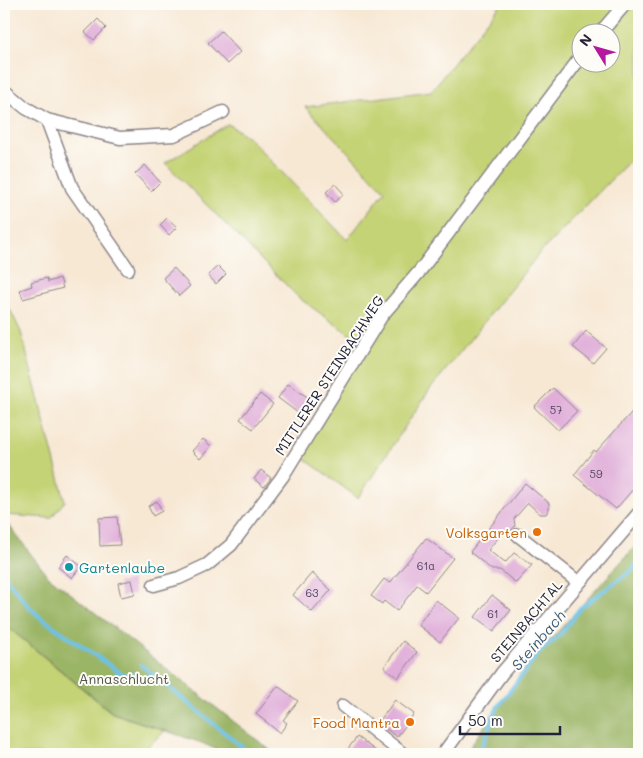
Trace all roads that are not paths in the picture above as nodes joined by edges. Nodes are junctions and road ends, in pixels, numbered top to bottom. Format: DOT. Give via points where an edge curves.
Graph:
graph roads {
  1 [pos="625,4"];
  2 [pos="610,22"];
  3 [pos="570,71"];
  4 [pos="4,90"];
  5 [pos="223,112"];
  6 [pos="47,120"];
  7 [pos="128,269"];
  8 [pos="639,513"];
  9 [pos="518,535"];
  10 [pos="578,582"];
  11 [pos="154,585"];
  12 [pos="344,706"];
  13 [pos="403,754"];
  14 [pos="443,754"];
  1 -- 2 [label="street"];
  3 -- 11 [label="street, MITTLERER STEINBACHWEG" via="419,272 382,315 282,477 232,545 207,565"];
  4 -- 6 [label="street"];
  5 -- 6 [label="street" via="174,135 120,138"];
  6 -- 7 [label="street" via="72,188"];
  8 -- 10 [label="street, STEINBACHTAL"];
  9 -- 10 [label="street"];
  10 -- 14 [label="street, STEINBACHTAL" via="502,673"];
  12 -- 13 [label="street"];
}
